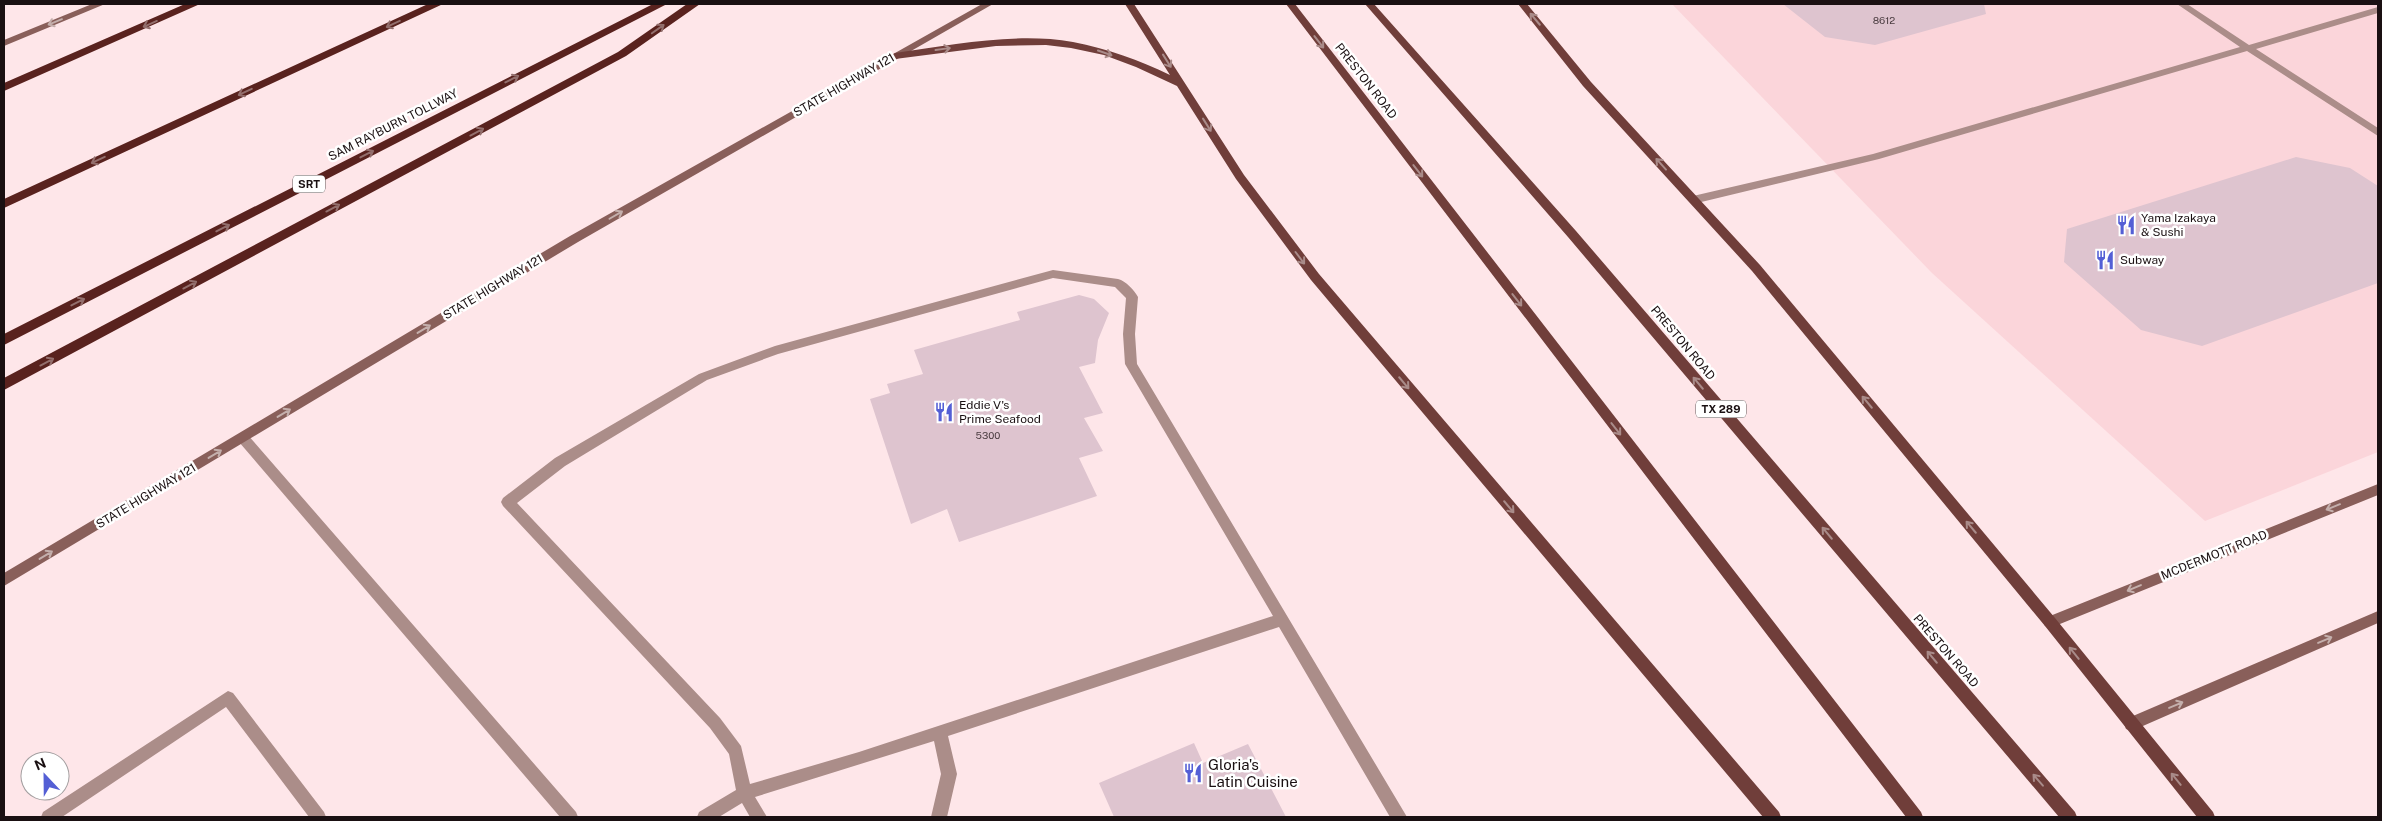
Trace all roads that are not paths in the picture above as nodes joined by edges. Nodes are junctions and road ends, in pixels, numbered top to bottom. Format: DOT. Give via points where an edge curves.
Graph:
graph roads {
  1 [pos="100,4"];
  2 [pos="194,4"];
  3 [pos="437,4"];
  4 [pos="661,4"];
  5 [pos="694,4"];
  6 [pos="988,4"];
  7 [pos="1290,4"];
  8 [pos="1369,4"];
  9 [pos="1522,4"];
  10 [pos="2180,4"];
  11 [pos="1134,6"];
  12 [pos="2378,10"];
  13 [pos="4,43"];
  14 [pos="2250,49"];
  15 [pos="895,56"];
  16 [pos="1181,84"];
  17 [pos="4,87"];
  18 [pos="2378,133"];
  19 [pos="1693,200"];
  20 [pos="4,204"];
  21 [pos="4,340"];
  22 [pos="4,385"];
  23 [pos="243,438"];
  24 [pos="2378,489"];
  25 [pos="4,580"];
  26 [pos="2378,617"];
  27 [pos="1280,620"];
  28 [pos="2050,622"];
  29 [pos="2131,724"];
  30 [pos="940,733"];
  31 [pos="744,793"];
  32 [pos="50,817"];
  33 [pos="318,817"];
  34 [pos="570,817"];
  35 [pos="705,817"];
  36 [pos="759,817"];
  37 [pos="939,817"];
  38 [pos="1399,817"];
  39 [pos="1773,817"];
  40 [pos="1915,817"];
  41 [pos="2069,817"];
  42 [pos="2207,817"];
  1 -- 13 [label="main road, one-way"];
  2 -- 17 [label="highway, one-way"];
  3 -- 20 [label="highway, one-way"];
  21 -- 4 [label="highway, SAM RAYBURN TOLLWAY / SRT, one-way"];
  22 -- 5 [label="highway, one-way" via="622,54"];
  6 -- 15 [label="main road, STATE HIGHWAY 121"];
  7 -- 40 [label="main road, PRESTON ROAD, one-way"];
  41 -- 8 [label="main road, PRESTON ROAD / TX 289, one-way" via="1578,242"];
  19 -- 9 [label="main road, one-way" via="1588,84"];
  10 -- 14 [label="lane"];
  11 -- 16 [label="main road, one-way"];
  12 -- 14 [label="lane"];
  14 -- 18 [label="lane"];
  14 -- 19 [label="lane" via="1875,157"];
  15 -- 16 [label="main road, one-way" via="977,45 1053,44 1095,50 1138,64"];
  23 -- 15 [label="main road, STATE HIGHWAY 121, one-way" via="574,239"];
  16 -- 39 [label="main road, one-way" via="1240,177 1315,277"];
  28 -- 19 [label="main road, one-way" via="1756,268"];
  25 -- 23 [label="main road, STATE HIGHWAY 121, one-way"];
  23 -- 34 [label="lane"];
  24 -- 28 [label="main road, MCDERMOTT ROAD, one-way"];
  29 -- 26 [label="main road, one-way"];
  27 -- 30 [label="lane"];
  27 -- 31 [label="lane" via="1131,364 1132,297 1118,282 1053,274 774,350 703,377 560,462 508,502 715,723 736,751"];
  27 -- 38 [label="lane"];
  29 -- 28 [label="main road, one-way"];
  42 -- 29 [label="main road, one-way"];
  30 -- 31 [label="lane"];
  30 -- 37 [label="lane" via="949,774"];
  31 -- 35 [label="lane"];
  31 -- 36 [label="lane"];
  32 -- 33 [label="lane" via="228,698"];
}
